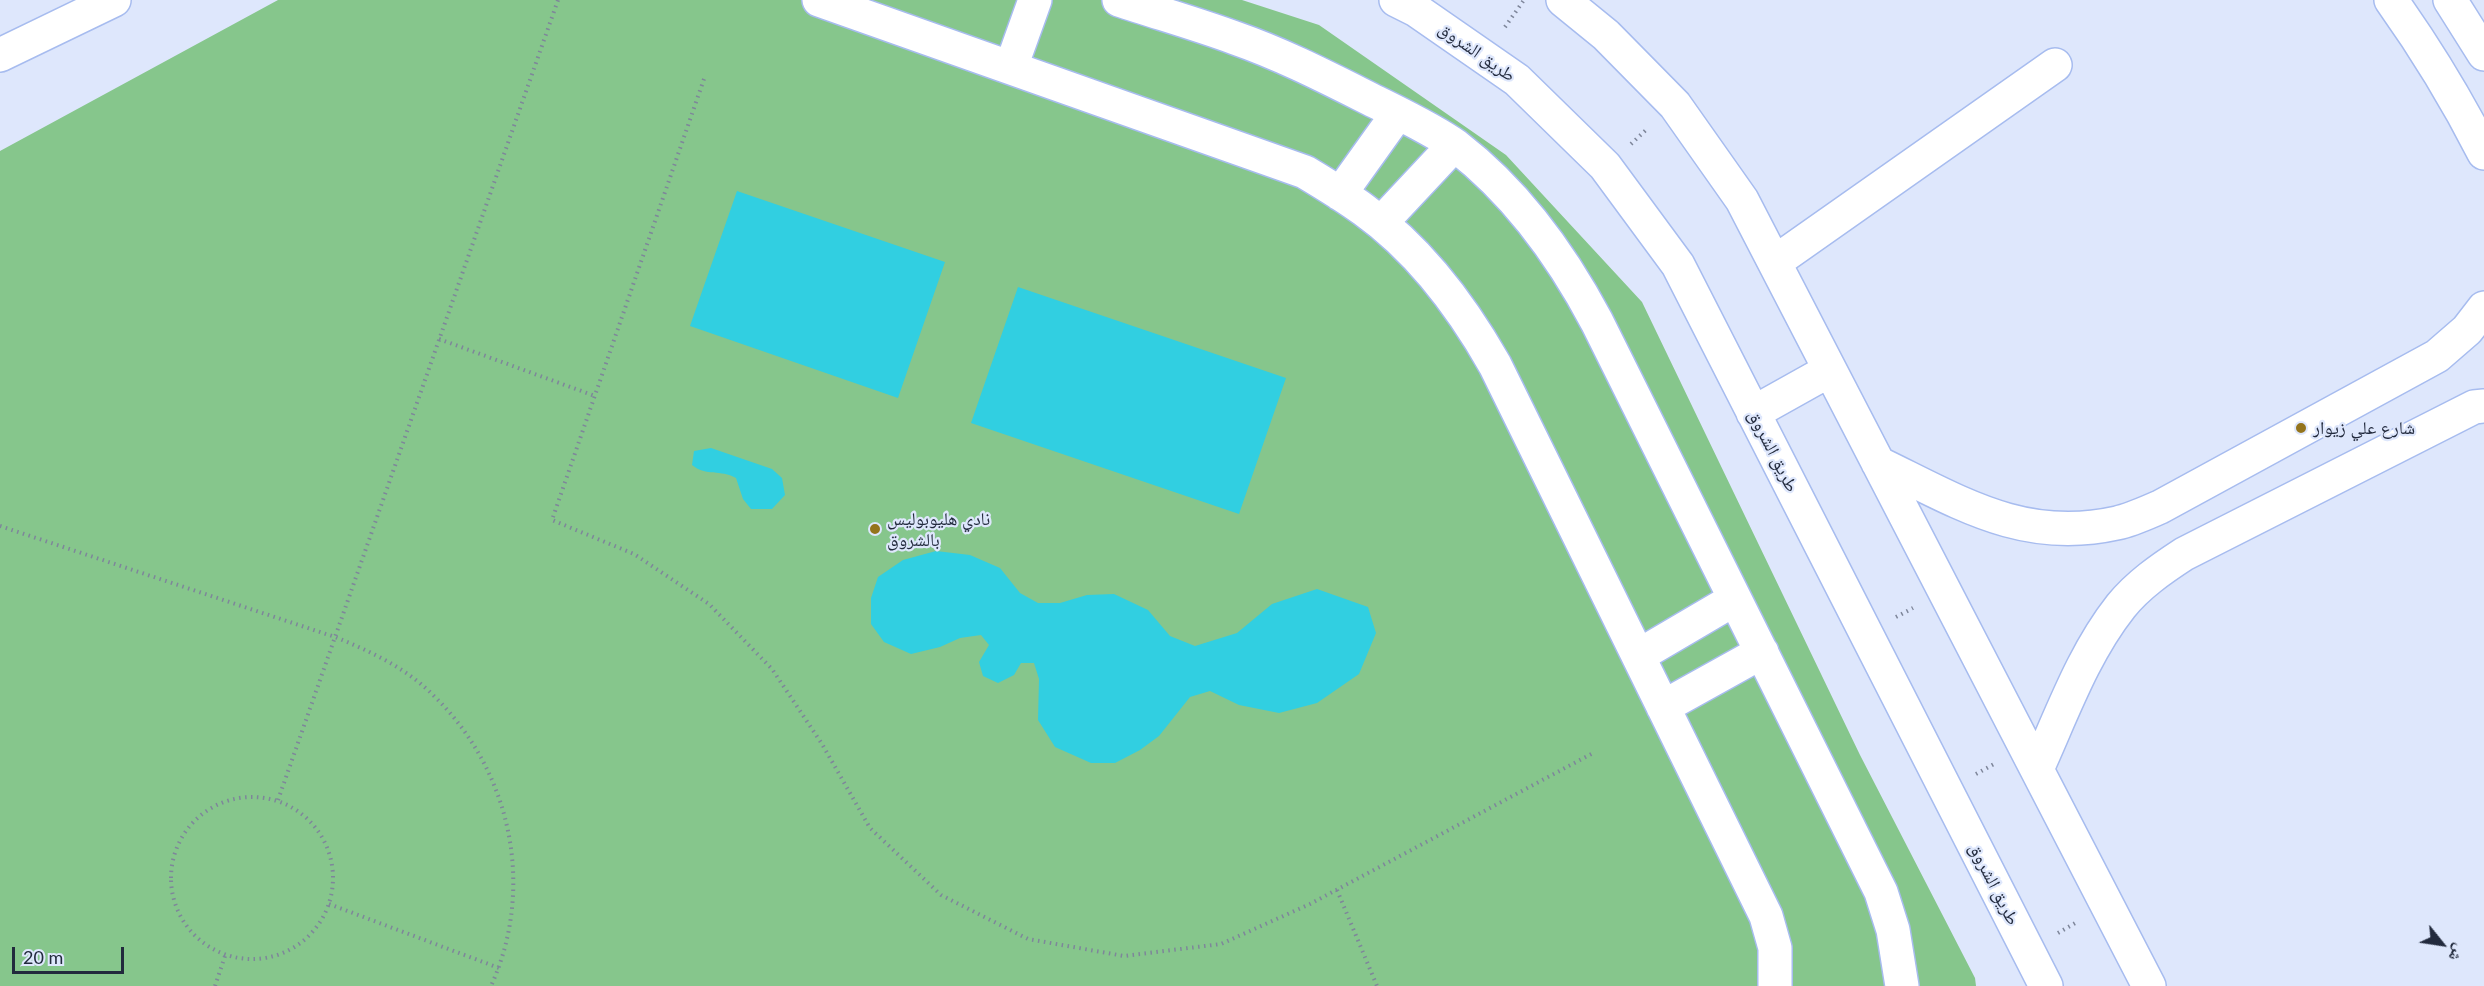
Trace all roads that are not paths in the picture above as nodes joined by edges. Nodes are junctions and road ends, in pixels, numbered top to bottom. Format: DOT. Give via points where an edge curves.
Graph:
graph roads {
  1 [pos="114,0"];
  2 [pos="819,0"];
  3 [pos="1035,0"];
  4 [pos="1119,0"];
  5 [pos="1396,0"];
  6 [pos="1563,0"];
  7 [pos="2391,0"];
  8 [pos="2450,0"];
  9 [pos="2484,54"];
  10 [pos="0,55"];
  11 [pos="2055,65"];
  12 [pos="1011,68"];
  13 [pos="1398,113"];
  14 [pos="1454,145"];
  15 [pos="2484,153"];
  16 [pos="1340,194"];
  17 [pos="1381,223"];
  18 [pos="1775,262"];
  19 [pos="2484,308"];
  20 [pos="1830,370"];
  21 [pos="2484,406"];
  22 [pos="1754,413"];
  23 [pos="1878,463"];
  24 [pos="1735,599"];
  25 [pos="1762,652"];
  26 [pos="1638,656"];
  27 [pos="1664,708"];
  28 [pos="2031,758"];
  29 [pos="1775,986"];
  30 [pos="1902,986"];
  31 [pos="2046,986"];
  32 [pos="2149,986"];
  1 -- 10 [label="street"];
  2 -- 12 [label="street"];
  3 -- 12 [label="street"];
  4 -- 13 [label="street" via="1237,38"];
  5 -- 22 [label="street, طريق الشروق" via="1517,80 1605,166 1678,265"];
  6 -- 18 [label="street" via="1606,35 1675,105 1742,200"];
  7 -- 15 [label="street"];
  8 -- 9 [label="street"];
  11 -- 18 [label="street"];
  12 -- 16 [label="street" via="1305,172"];
  13 -- 14 [label="street"];
  13 -- 16 [label="street"];
  14 -- 17 [label="street"];
  14 -- 24 [label="street" via="1516,201 1572,276"];
  16 -- 17 [label="street"];
  17 -- 26 [label="street" via="1421,261 1474,327"];
  18 -- 20 [label="street"];
  19 -- 23 [label="street" via="2467,330 2437,356 2160,507 2119,523 2075,530 2031,527 1989,516"];
  20 -- 22 [label="street"];
  20 -- 23 [label="street"];
  21 -- 28 [label="street" via="2474,407 2184,554 2151,577 2122,605 2098,638"];
  22 -- 31 [label="street, طريق الشروق"];
  23 -- 28 [label="street"];
  24 -- 25 [label="street"];
  24 -- 26 [label="street"];
  25 -- 27 [label="street"];
  25 -- 30 [label="street" via="1881,892 1893,930"];
  26 -- 27 [label="street"];
  27 -- 29 [label="street" via="1766,916 1775,948"];
  28 -- 32 [label="street"];
}
